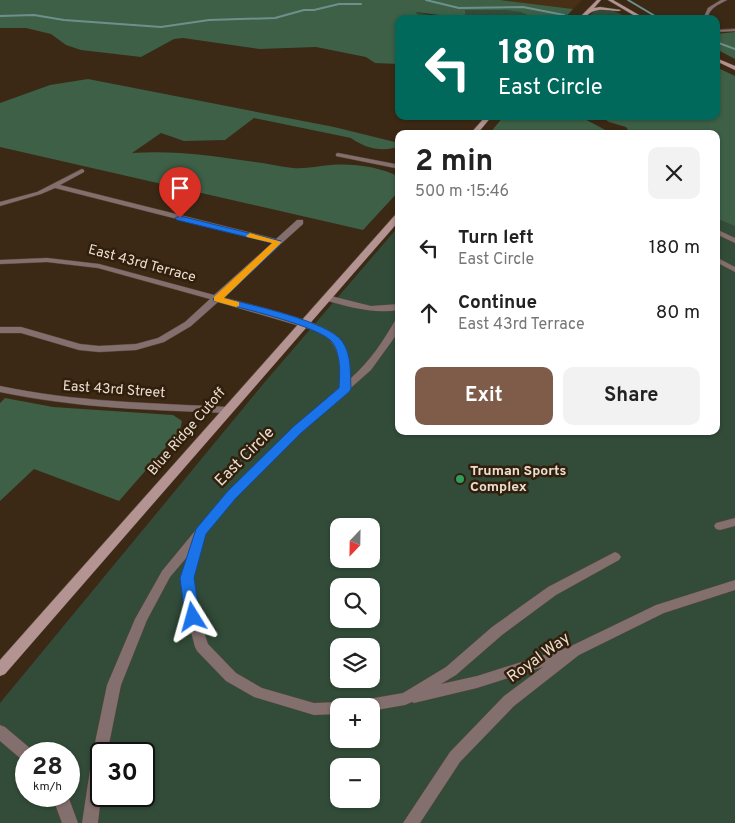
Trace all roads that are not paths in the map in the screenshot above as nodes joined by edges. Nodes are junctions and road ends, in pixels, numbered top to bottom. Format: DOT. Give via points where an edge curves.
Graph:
graph roads {
  1 [pos="600,0"];
  2 [pos="610,0"];
  3 [pos="725,0"];
  4 [pos="588,10"];
  5 [pos="619,10"];
  6 [pos="584,15"];
  7 [pos="628,15"];
  8 [pos="637,15"];
  9 [pos="705,15"];
  10 [pos="735,30"];
  11 [pos="720,31"];
  12 [pos="720,61"];
  13 [pos="735,68"];
  14 [pos="485,120"];
  15 [pos="477,130"];
  16 [pos="338,155"];
  17 [pos="395,167"];
  18 [pos="82,171"];
  19 [pos="56,186"];
  20 [pos="0,204"];
  21 [pos="395,221"];
  22 [pos="300,222"];
  23 [pos="720,233"];
  24 [pos="735,241"];
  25 [pos="278,242"];
  26 [pos="720,261"];
  27 [pos="0,262"];
  28 [pos="735,270"];
  29 [pos="327,298"];
  30 [pos="218,299"];
  31 [pos="395,308"];
  32 [pos="303,324"];
  33 [pos="0,330"];
  34 [pos="395,330"];
  35 [pos="0,389"];
  36 [pos="345,389"];
  37 [pos="227,410"];
  38 [pos="735,522"];
  39 [pos="720,526"];
  40 [pos="200,532"];
  41 [pos="615,557"];
  42 [pos="735,585"];
  43 [pos="574,651"];
  44 [pos="0,670"];
  45 [pos="405,699"];
  46 [pos="380,703"];
  47 [pos="330,708"];
  48 [pos="0,732"];
  49 [pos="15,745"];
  50 [pos="64,807"];
  51 [pos="70,823"];
  52 [pos="90,823"];
  53 [pos="411,823"];
  1 -- 4 [label="main road"];
  1 -- 5 [label="main road"];
  2 -- 8 [label="main road"];
  3 -- 9 [label="street" via="712,6"];
  4 -- 5 [label="main road"];
  4 -- 6 [label="main road"];
  5 -- 7 [label="main road"];
  10 -- 11 [label="street"];
  12 -- 13 [label="main road"];
  14 -- 15 [label="main road"];
  16 -- 17 [label="street"];
  18 -- 19 [label="street"];
  19 -- 20 [label="street"];
  19 -- 25 [label="street"];
  21 -- 29 [label="main road, Blue Ridge Cutoff"];
  22 -- 25 [label="street"];
  23 -- 24 [label="street"];
  25 -- 30 [label="street"];
  26 -- 28 [label="street"];
  27 -- 30 [label="street, East 43rd Terrace" via="80,262"];
  29 -- 31 [label="street" via="370,310"];
  29 -- 32 [label="main road, Blue Ridge Cutoff"];
  30 -- 32 [label="street, East 43rd Terrace"];
  30 -- 33 [label="street" via="180,330 136,347 89,349 21,330"];
  32 -- 36 [label="street" via="329,333 338,343 345,361"];
  32 -- 37 [label="main road, Blue Ridge Cutoff"];
  34 -- 36 [label="street, East Circle" via="368,368"];
  35 -- 37 [label="street, East 43rd Street" via="74,402"];
  36 -- 40 [label="street, East Circle" via="297,430"];
  37 -- 44 [label="main road, Blue Ridge Cutoff"];
  38 -- 39 [label="street"];
  40 -- 47 [label="street, East Circle" via="187,578 202,647 231,677 259,694 314,708"];
  40 -- 52 [label="street" via="166,574 141,619 114,685"];
  41 -- 45 [label="street" via="552,591 497,631 451,671"];
  42 -- 43 [label="street, Royal Way" via="660,609"];
  43 -- 45 [label="street" via="477,682"];
  43 -- 53 [label="street, Royal Way" via="509,701 455,757"];
  45 -- 46 [label="street"];
  48 -- 49 [label="street"];
  50 -- 51 [label="street"];
}
